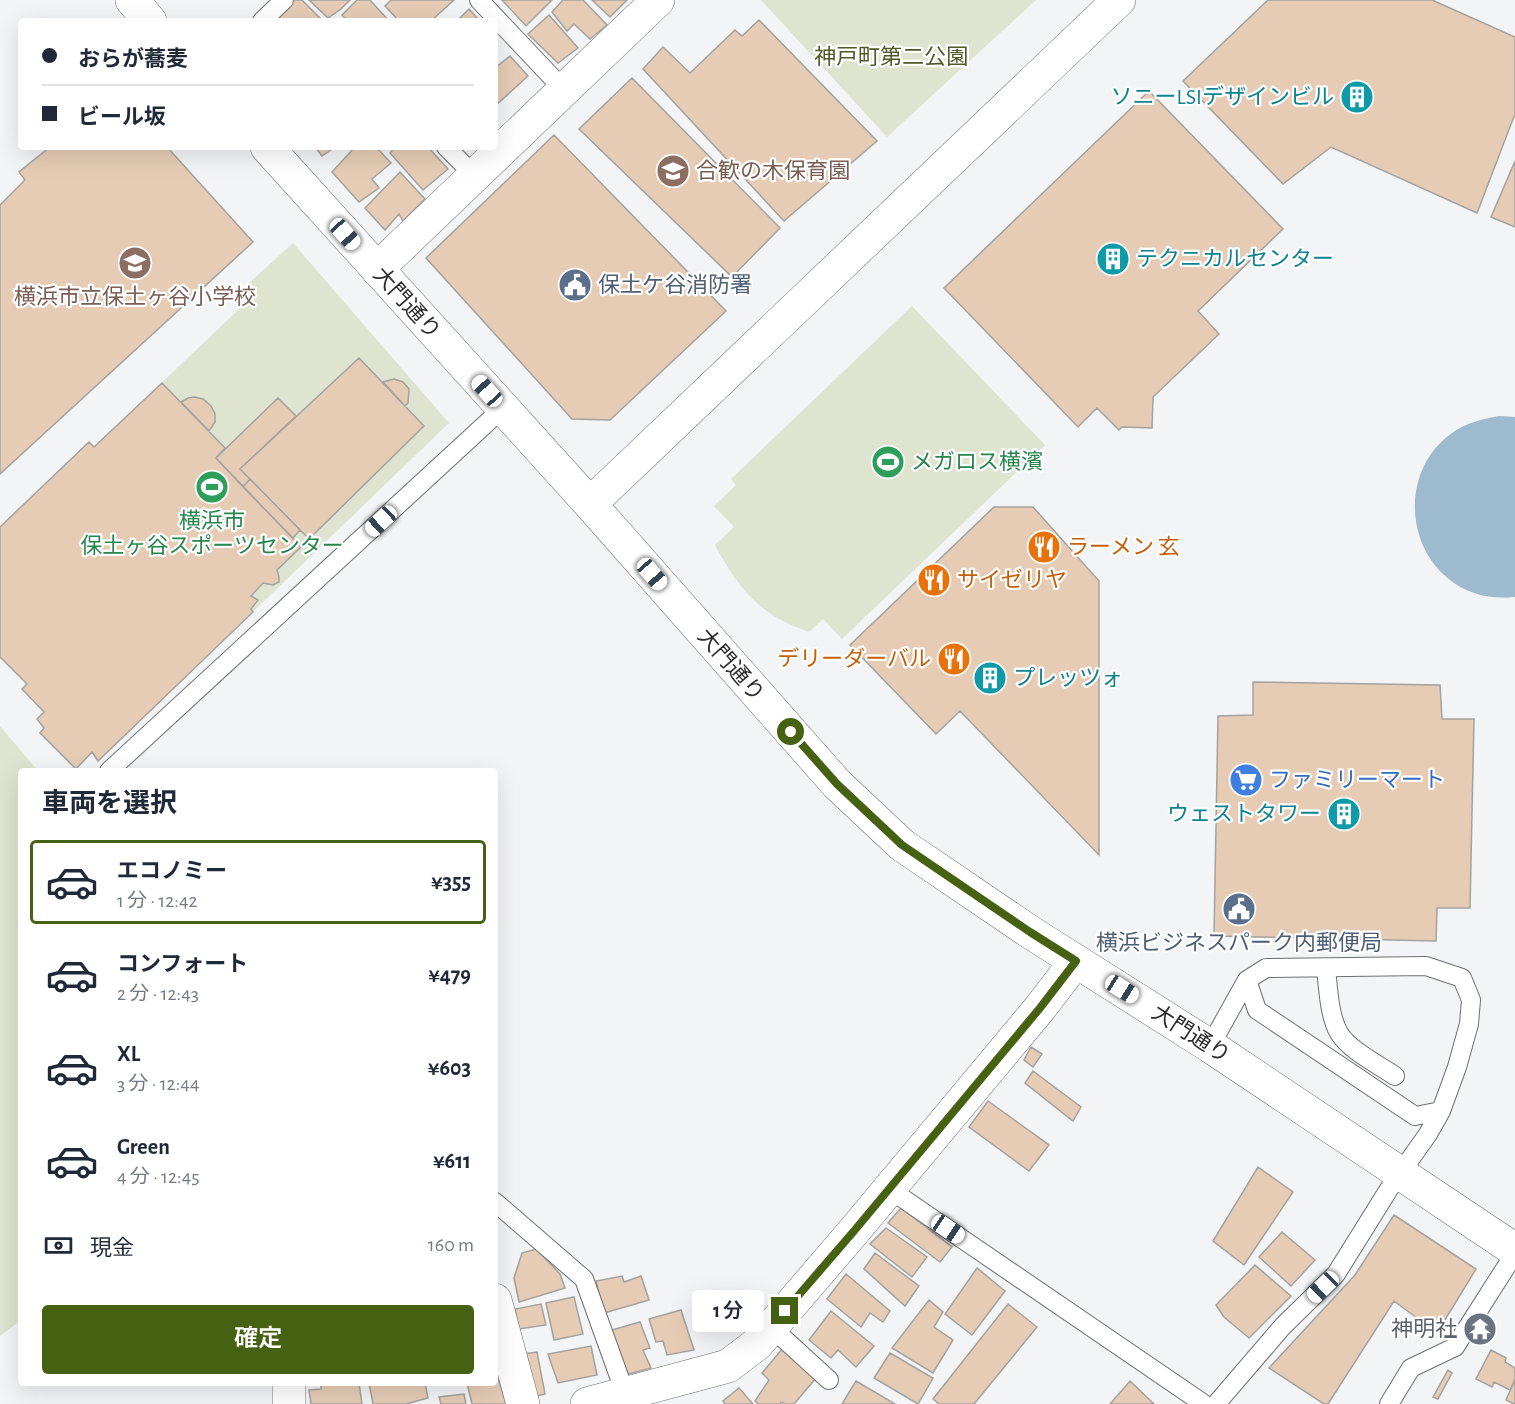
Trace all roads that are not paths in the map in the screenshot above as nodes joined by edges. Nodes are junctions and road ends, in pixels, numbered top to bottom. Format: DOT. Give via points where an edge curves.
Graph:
graph roads {
  1 [pos="132,0"];
  2 [pos="284,0"];
  3 [pos="479,0"];
  4 [pos="658,0"];
  5 [pos="1119,0"];
  6 [pos="147,18"];
  7 [pos="265,18"];
  8 [pos="496,18"];
  9 [pos="498,20"];
  10 [pos="565,91"];
  11 [pos="270,150"];
  12 [pos="449,150"];
  13 [pos="475,176"];
  14 [pos="376,269"];
  15 [pos="503,408"];
  16 [pos="590,504"];
  17 [pos="112,768"];
  18 [pos="1076,961"];
  19 [pos="1326,968"];
  20 [pos="1247,980"];
  21 [pos="1210,1046"];
  22 [pos="1395,1076"];
  23 [pos="1441,1111"];
  24 [pos="1401,1172"];
  25 [pos="889,1189"];
  26 [pos="498,1205"];
  27 [pos="1515,1252"];
  28 [pos="498,1311"];
  29 [pos="771,1327"];
  30 [pos="829,1380"];
  31 [pos="625,1393"];
  32 [pos="523,1404"];
  33 [pos="587,1404"];
  34 [pos="1204,1404"];
  35 [pos="1216,1404"];
  36 [pos="1389,1404"];
  1 -- 6 [label="street"];
  2 -- 7 [label="lane"];
  3 -- 8 [label="lane"];
  4 -- 10 [label="street"];
  5 -- 16 [label="street"];
  9 -- 10 [label="lane"];
  10 -- 13 [label="street"];
  11 -- 14 [label="street, 大門通り"];
  12 -- 13 [label="lane"];
  13 -- 14 [label="street"];
  14 -- 15 [label="street, 大門通り"];
  15 -- 16 [label="street, 大門通り"];
  15 -- 17 [label="lane"];
  16 -- 18 [label="street, 大門通り" via="837,784 902,845"];
  18 -- 21 [label="street, 大門通り"];
  18 -- 25 [label="street"];
  19 -- 20 [label="lane" via="1266,968"];
  19 -- 22 [label="lane" via="1338,1031 1346,1042"];
  19 -- 23 [label="lane" via="1426,966 1462,978 1471,999 1469,1024"];
  20 -- 21 [label="lane"];
  20 -- 23 [label="lane" via="1257,1010 1415,1116"];
  21 -- 24 [label="street, 大門通り"];
  23 -- 24 [label="lane"];
  24 -- 27 [label="street, 大門通り"];
  24 -- 35 [label="lane" via="1336,1274 1283,1326"];
  25 -- 29 [label="street"];
  25 -- 34 [label="lane"];
  26 -- 31 [label="lane" via="584,1279"];
  27 -- 36 [label="lane" via="1455,1347 1411,1368"];
  28 -- 32 [label="street"];
  29 -- 30 [label="lane"];
  29 -- 31 [label="street" via="757,1344 728,1366"];
  31 -- 33 [label="street"];
}
